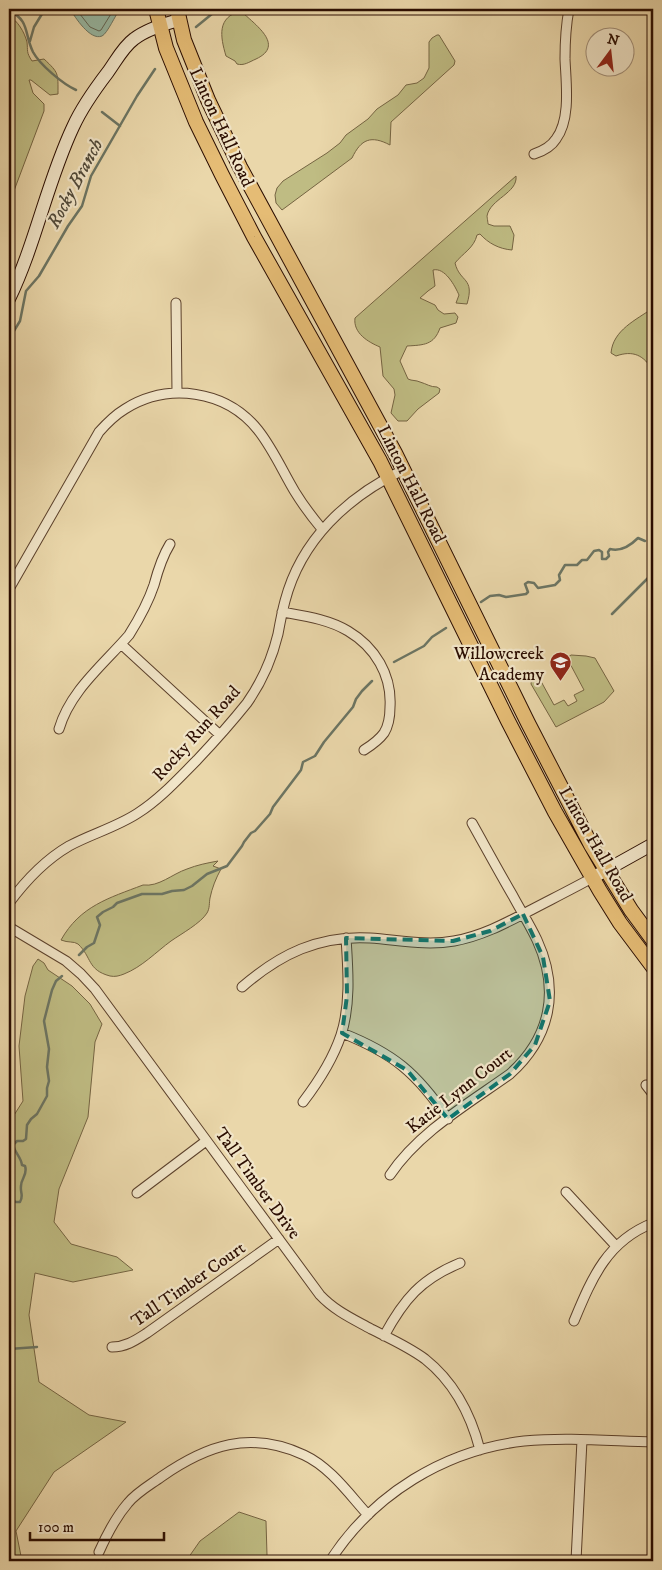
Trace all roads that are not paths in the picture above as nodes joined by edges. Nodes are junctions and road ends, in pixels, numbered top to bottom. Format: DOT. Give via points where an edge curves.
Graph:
graph roads {
  1 [pos="156,9"];
  2 [pos="569,9"];
  3 [pos="178,14"];
  4 [pos="159,26"];
  5 [pos="534,154"];
  6 [pos="9,299"];
  7 [pos="176,303"];
  8 [pos="177,393"];
  9 [pos="403,470"];
  10 [pos="389,477"];
  11 [pos="322,529"];
  12 [pos="170,544"];
  13 [pos="9,588"];
  14 [pos="282,612"];
  15 [pos="121,644"];
  16 [pos="59,729"];
  17 [pos="220,735"];
  18 [pos="364,750"];
  19 [pos="472,823"];
  20 [pos="653,844"];
  21 [pos="606,870"];
  22 [pos="592,878"];
  23 [pos="9,903"];
  24 [pos="523,914"];
  25 [pos="9,926"];
  26 [pos="346,938"];
  27 [pos="653,940"];
  28 [pos="653,967"];
  29 [pos="242,987"];
  30 [pos="342,1033"];
  31 [pos="646,1085"];
  32 [pos="653,1094"];
  33 [pos="303,1102"];
  34 [pos="448,1119"];
  35 [pos="206,1141"];
  36 [pos="390,1175"];
  37 [pos="566,1192"];
  38 [pos="137,1193"];
  39 [pos="653,1223"];
  40 [pos="279,1239"];
  41 [pos="616,1246"];
  42 [pos="460,1263"];
  43 [pos="574,1321"];
  44 [pos="384,1336"];
  45 [pos="112,1347"];
  46 [pos="582,1440"];
  47 [pos="653,1442"];
  48 [pos="480,1450"];
  49 [pos="368,1515"];
  50 [pos="99,1552"];
  51 [pos="330,1561"];
  52 [pos="576,1561"];
  1 -- 4 [label="main road, Linton Hall Road"];
  2 -- 5 [label="street" via="566,104 562,129 550,146"];
  3 -- 4 [label="street"];
  3 -- 9 [label="main road, Linton Hall Road" via="184,40 208,100 240,166"];
  4 -- 6 [label="street" via="128,44 80,113"];
  4 -- 10 [label="main road, Linton Hall Road" via="188,103 254,237"];
  7 -- 8 [label="street"];
  8 -- 11 [label="street" via="214,398 249,420"];
  8 -- 13 [label="street" via="134,404 99,432"];
  9 -- 10 [label="street, Rocky Run Road"];
  9 -- 21 [label="main road, Linton Hall Road" via="528,723"];
  10 -- 11 [label="street, Rocky Run Road" via="343,508"];
  10 -- 22 [label="main road, Linton Hall Road" via="508,721"];
  11 -- 14 [label="street, Rocky Run Road" via="300,560"];
  12 -- 15 [label="street" via="141,615"];
  14 -- 17 [label="street, Rocky Run Road" via="278,636 264,674"];
  14 -- 18 [label="street" via="322,620 347,630 368,645 380,661 389,688 390,715 384,732"];
  15 -- 16 [label="street" via="77,692"];
  15 -- 17 [label="street"];
  17 -- 23 [label="street, Rocky Run Road" via="153,803 49,860"];
  19 -- 24 [label="street, Katie Lynn Court"];
  20 -- 21 [label="street"];
  21 -- 22 [label="street"];
  21 -- 27 [label="main road, Linton Hall Road"];
  22 -- 24 [label="street"];
  22 -- 28 [label="main road, Linton Hall Road" via="620,924"];
  24 -- 26 [label="street" via="490,931 453,941 418,943"];
  24 -- 34 [label="street, Katie Lynn Court" via="537,940 548,974 550,1001 542,1031 519,1066"];
  25 -- 35 [label="street, Tall Timber Drive" via="66,961 95,989"];
  26 -- 29 [label="street" via="296,950 268,966"];
  26 -- 30 [label="street" via="347,996"];
  30 -- 33 [label="street" via="330,1062"];
  30 -- 34 [label="street" via="398,1061 422,1085"];
  31 -- 32 [label="street"];
  34 -- 36 [label="street, Katie Lynn Court" via="411,1148"];
  35 -- 38 [label="street"];
  35 -- 40 [label="street, Tall Timber Drive"];
  37 -- 41 [label="street"];
  39 -- 41 [label="street"];
  40 -- 44 [label="street, Tall Timber Drive" via="328,1303"];
  40 -- 45 [label="street, Tall Timber Court" via="131,1344"];
  41 -- 43 [label="street" via="599,1268"];
  42 -- 44 [label="street" via="424,1282 393,1319"];
  44 -- 48 [label="street, Tall Timber Drive" via="425,1359 450,1384 470,1419"];
  46 -- 47 [label="street"];
  46 -- 48 [label="street" via="524,1442"];
  46 -- 52 [label="street"];
  48 -- 49 [label="street" via="420,1475"];
  49 -- 50 [label="street" via="328,1472 305,1455 256,1443 223,1445 182,1462 138,1493 108,1531"];
  49 -- 51 [label="street"];
}
